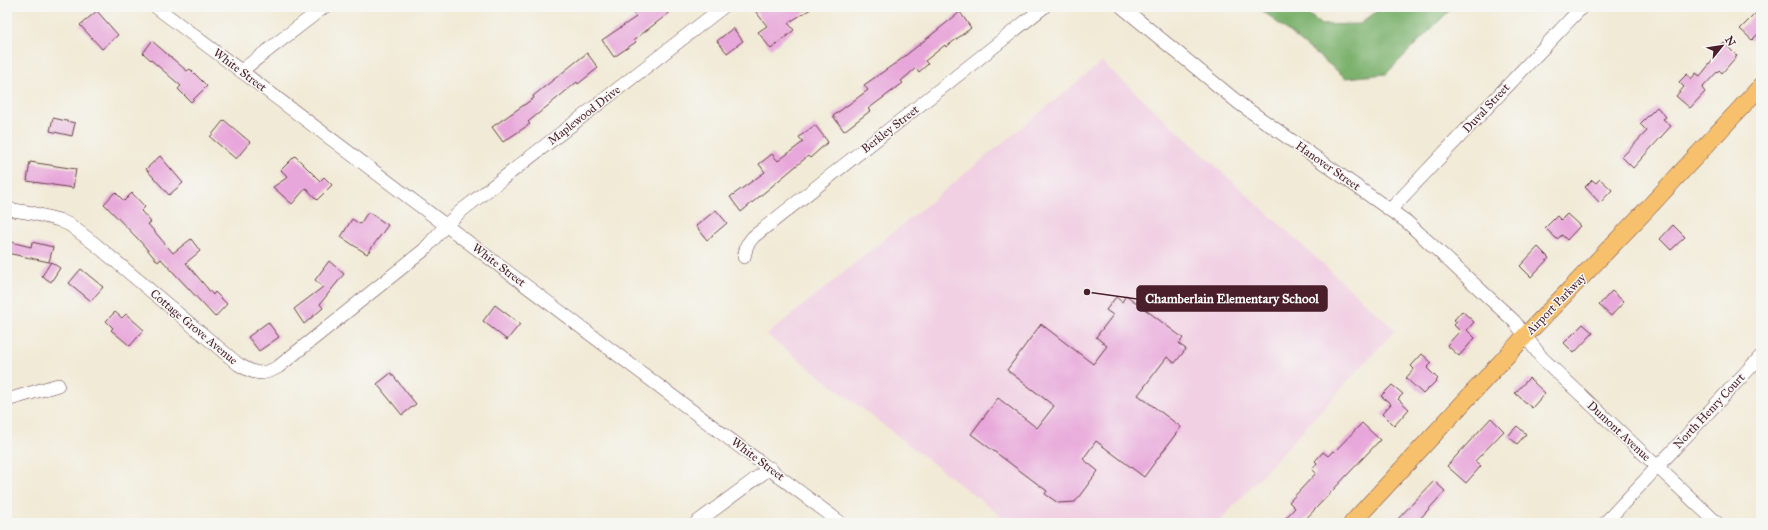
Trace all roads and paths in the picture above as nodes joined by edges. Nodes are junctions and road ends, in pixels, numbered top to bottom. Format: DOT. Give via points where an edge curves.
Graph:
graph roads {
  1 [pos="156,7"];
  2 [pos="324,7"];
  3 [pos="723,7"];
  4 [pos="1044,7"];
  5 [pos="1122,7"];
  6 [pos="1582,7"];
  7 [pos="241,71"];
  8 [pos="1761,86"];
  9 [pos="7,209"];
  10 [pos="1391,210"];
  11 [pos="446,225"];
  12 [pos="744,257"];
  13 [pos="1525,336"];
  14 [pos="1761,356"];
  15 [pos="58,384"];
  16 [pos="7,400"];
  17 [pos="1657,466"];
  18 [pos="770,468"];
  19 [pos="696,523"];
  20 [pos="841,523"];
  21 [pos="1352,523"];
  22 [pos="1605,523"];
  23 [pos="1717,523"];
  1 -- 7 [label="street, White Street"];
  2 -- 7 [label="street"];
  3 -- 11 [label="street, Maplewood Drive"];
  4 -- 12 [label="street, Berkley Street" via="753,237 747,245"];
  5 -- 10 [label="street, Hanover Street" via="1240,104"];
  6 -- 10 [label="street, Duval Street"];
  7 -- 11 [label="street, White Street"];
  8 -- 13 [label="main road, Airport Parkway"];
  9 -- 11 [label="street, Cottage Grove Avenue" via="46,216 70,225 238,364 249,371 262,373 278,367 412,260"];
  10 -- 13 [label="street, Hanover Street" via="1514,321"];
  11 -- 18 [label="street, White Street"];
  13 -- 17 [label="street, Dumont Avenue" via="1542,358"];
  13 -- 21 [label="main road, Airport Parkway"];
  14 -- 17 [label="street, North Henry Court"];
  15 -- 16 [label="street"];
  17 -- 22 [label="street, North Henry Court"];
  17 -- 23 [label="street, Dumont Avenue"];
  18 -- 19 [label="street"];
  18 -- 20 [label="street, White Street"];
}
